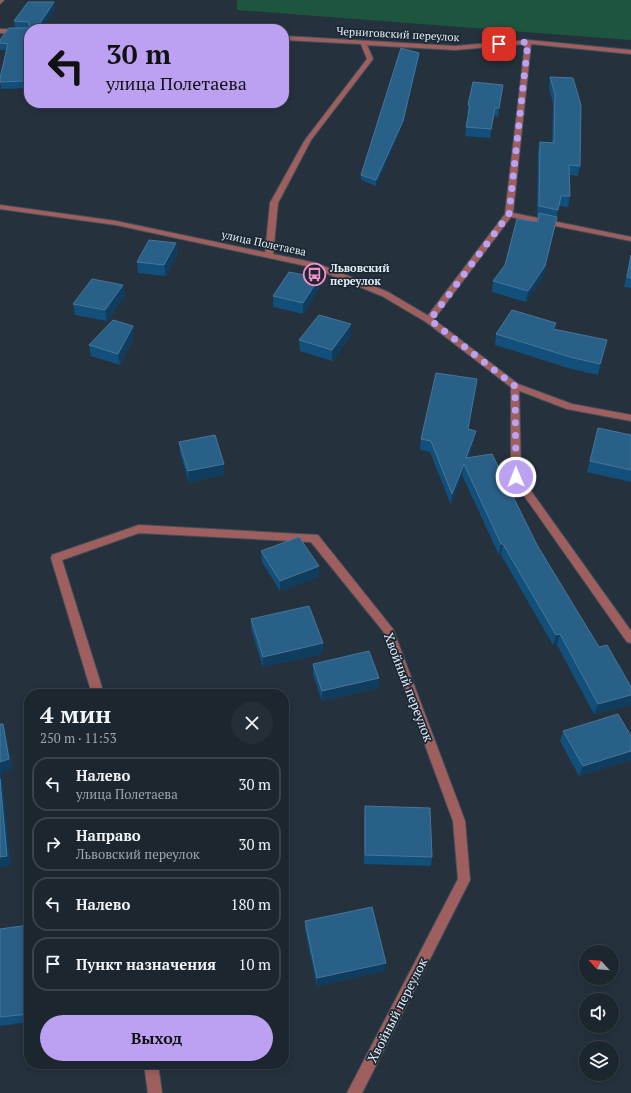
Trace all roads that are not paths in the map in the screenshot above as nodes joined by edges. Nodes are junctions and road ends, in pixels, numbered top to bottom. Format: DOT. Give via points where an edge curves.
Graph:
graph roads {
  1 [pos="0,31"];
  2 [pos="24,32"];
  3 [pos="289,38"];
  4 [pos="528,42"];
  5 [pos="363,43"];
  6 [pos="631,52"];
  7 [pos="0,207"];
  8 [pos="509,214"];
  9 [pos="631,239"];
  10 [pos="269,254"];
  11 [pos="430,320"];
  12 [pos="515,386"];
  13 [pos="631,418"];
  14 [pos="631,639"];
  15 [pos="96,689"];
  16 [pos="153,1069"];
  17 [pos="155,1093"];
  18 [pos="354,1093"];
  1 -- 2 [label="street"];
  3 -- 5 [label="street, Черниговский переулок"];
  4 -- 5 [label="street, Черниговский переулок" via="455,48"];
  4 -- 6 [label="street, Черниговский переулок"];
  4 -- 8 [label="street"];
  5 -- 10 [label="street" via="370,59 308,140 274,203"];
  7 -- 10 [label="street, улица Полетаева" via="116,223"];
  8 -- 9 [label="street"];
  8 -- 11 [label="street"];
  10 -- 11 [label="street, улица Полетаева" via="313,265 385,294"];
  11 -- 12 [label="street, улица Полетаева"];
  12 -- 13 [label="street, улица Полетаева" via="570,407"];
  12 -- 14 [label="street" via="516,477"];
  15 -- 18 [label="street, Хвойный переулок" via="56,558 138,529 314,538 388,629 459,821 464,880"];
  16 -- 17 [label="street"];
}
